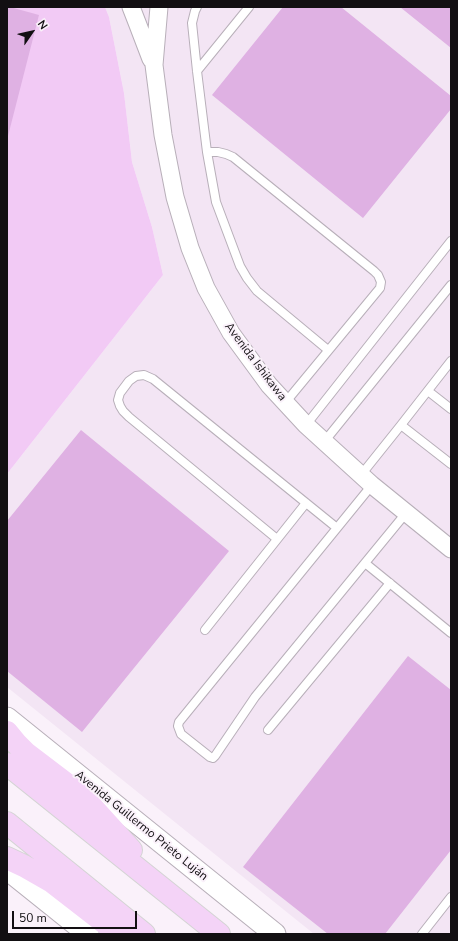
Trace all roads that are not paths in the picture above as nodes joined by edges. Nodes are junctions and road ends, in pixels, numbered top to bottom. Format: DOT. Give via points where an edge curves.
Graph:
graph roads {
  1 [pos="130,7"];
  2 [pos="159,7"];
  3 [pos="197,7"];
  4 [pos="249,7"];
  5 [pos="154,65"];
  6 [pos="197,71"];
  7 [pos="207,152"];
  8 [pos="451,241"];
  9 [pos="451,285"];
  10 [pos="328,350"];
  11 [pos="451,361"];
  12 [pos="428,391"];
  13 [pos="285,403"];
  14 [pos="451,409"];
  15 [pos="306,425"];
  16 [pos="401,425"];
  17 [pos="324,442"];
  18 [pos="451,464"];
  19 [pos="366,480"];
  20 [pos="306,503"];
  21 [pos="406,513"];
  22 [pos="337,528"];
  23 [pos="278,539"];
  24 [pos="451,549"];
  25 [pos="365,563"];
  26 [pos="390,583"];
  27 [pos="205,630"];
  28 [pos="451,632"];
  29 [pos="7,718"];
  30 [pos="268,730"];
  31 [pos="7,732"];
  32 [pos="7,764"];
  33 [pos="7,823"];
  34 [pos="7,858"];
  35 [pos="7,869"];
  36 [pos="451,896"];
  37 [pos="173,897"];
  38 [pos="88,934"];
  39 [pos="119,934"];
  40 [pos="144,934"];
  41 [pos="219,934"];
  42 [pos="275,934"];
  43 [pos="422,934"];
  1 -- 5 [label="street, Avenida Ishikawa"];
  2 -- 5 [label="street, Avenida Ishikawa"];
  3 -- 6 [label="lane" via="192,23"];
  4 -- 6 [label="lane"];
  5 -- 13 [label="street, Avenida Ishikawa" via="163,135 175,197 190,248 206,288 231,333 268,385"];
  6 -- 7 [label="lane"];
  7 -- 10 [label="lane" via="216,202 247,278 257,291"];
  7 -- 10 [label="lane" via="218,152 233,157 378,275 380,288"];
  8 -- 15 [label="lane"];
  9 -- 17 [label="lane"];
  10 -- 13 [label="lane"];
  11 -- 12 [label="lane"];
  12 -- 14 [label="lane"];
  12 -- 16 [label="lane"];
  13 -- 15 [label="street, Avenida Ishikawa"];
  15 -- 17 [label="street, Avenida Ishikawa"];
  16 -- 18 [label="lane"];
  16 -- 19 [label="lane"];
  17 -- 19 [label="street, Avenida Ishikawa"];
  19 -- 21 [label="street, Avenida Ishikawa"];
  19 -- 22 [label="lane"];
  20 -- 22 [label="lane"];
  20 -- 23 [label="lane"];
  20 -- 23 [label="lane" via="153,379 144,375 136,376 129,381 118,400 129,417"];
  21 -- 24 [label="street, Avenida Ishikawa"];
  21 -- 25 [label="lane"];
  22 -- 25 [label="lane" via="179,722 181,734 213,758 255,698"];
  23 -- 27 [label="lane"];
  25 -- 26 [label="lane"];
  26 -- 28 [label="lane"];
  26 -- 30 [label="lane"];
  29 -- 42 [label="street, Avenida Guillermo Prieto Luján"];
  31 -- 37 [label="main road" via="26,753 72,788 93,808"];
  32 -- 37 [label="main road"];
  33 -- 40 [label="main road"];
  34 -- 39 [label="main road" via="52,882"];
  35 -- 38 [label="street"];
  36 -- 43 [label="lane"];
  37 -- 41 [label="main road"];
}
